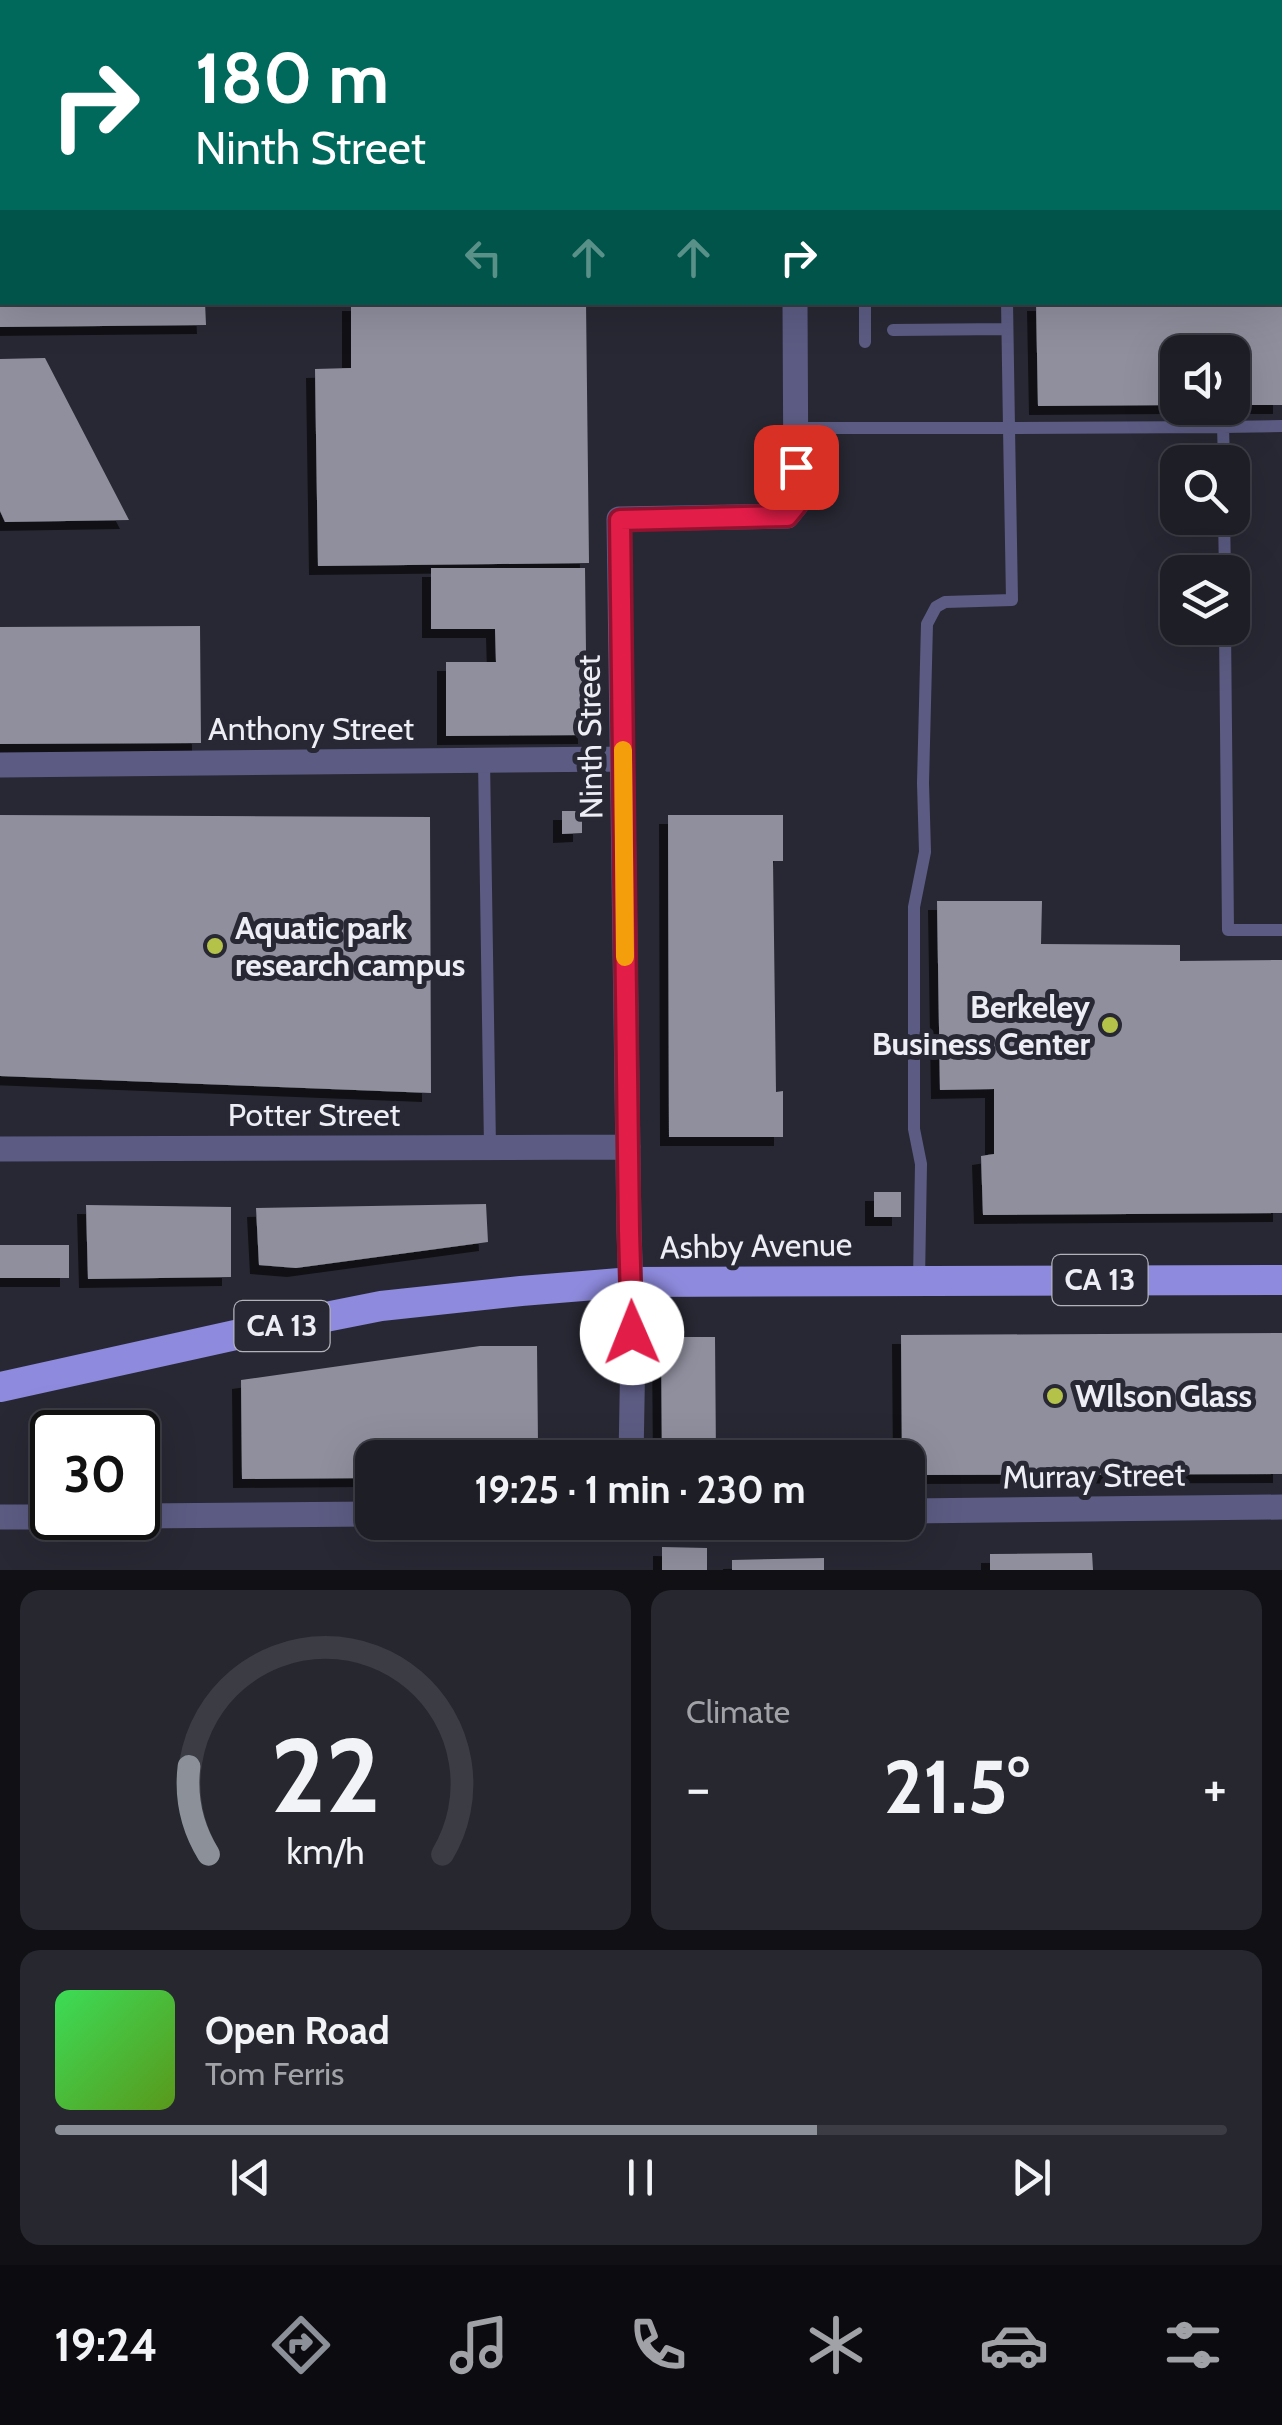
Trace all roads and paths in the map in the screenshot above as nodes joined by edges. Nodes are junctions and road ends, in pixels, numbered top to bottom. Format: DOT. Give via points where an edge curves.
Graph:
graph roads {
  1 [pos="794,305"];
  2 [pos="865,305"];
  3 [pos="1007,305"];
  4 [pos="1007,329"];
  5 [pos="893,330"];
  6 [pos="865,342"];
  7 [pos="1282,426"];
  8 [pos="1223,427"];
  9 [pos="794,428"];
  10 [pos="1009,428"];
  11 [pos="1224,445"];
  12 [pos="1225,645"];
  13 [pos="622,759"];
  14 [pos="484,760"];
  15 [pos="0,765"];
  16 [pos="1282,930"];
  17 [pos="490,1147"];
  18 [pos="628,1147"];
  19 [pos="0,1149"];
  20 [pos="919,1280"];
  21 [pos="1282,1280"];
  22 [pos="632,1282"];
  23 [pos="0,1388"];
  24 [pos="631,1440"];
  25 [pos="1282,1507"];
  26 [pos="925,1510"];
  27 [pos="355,1514"];
  28 [pos="160,1516"];
  29 [pos="0,1517"];
  30 [pos="30,1517"];
  1 -- 9 [label="street, Ninth Street"];
  2 -- 6 [label="lane"];
  3 -- 4 [label="lane"];
  4 -- 5 [label="lane"];
  4 -- 10 [label="lane"];
  7 -- 8 [label="lane"];
  8 -- 10 [label="lane"];
  8 -- 11 [label="lane"];
  9 -- 10 [label="lane"];
  9 -- 13 [label="street, Ninth Street" via="796,505 787,516 620,520"];
  10 -- 20 [label="lane" via="1012,600 945,602 927,624 924,852 914,907"];
  12 -- 16 [label="lane" via="1228,930"];
  13 -- 14 [label="street, Anthony Street"];
  13 -- 18 [label="street, Ninth Street"];
  14 -- 15 [label="street, Anthony Street"];
  14 -- 17 [label="lane"];
  17 -- 18 [label="street, Potter Street"];
  17 -- 19 [label="street, Potter Street"];
  18 -- 22 [label="street, Ninth Street"];
  20 -- 21 [label="main road, Ashby Avenue / CA 13"];
  20 -- 22 [label="main road, Ashby Avenue / CA 13"];
  22 -- 23 [label="main road, Ashby Avenue / CA 13" via="381,1306"];
  22 -- 24 [label="street, Ninth Street"];
  25 -- 26 [label="street, Murray Street"];
  27 -- 28 [label="street"];
  29 -- 30 [label="street"];
}
